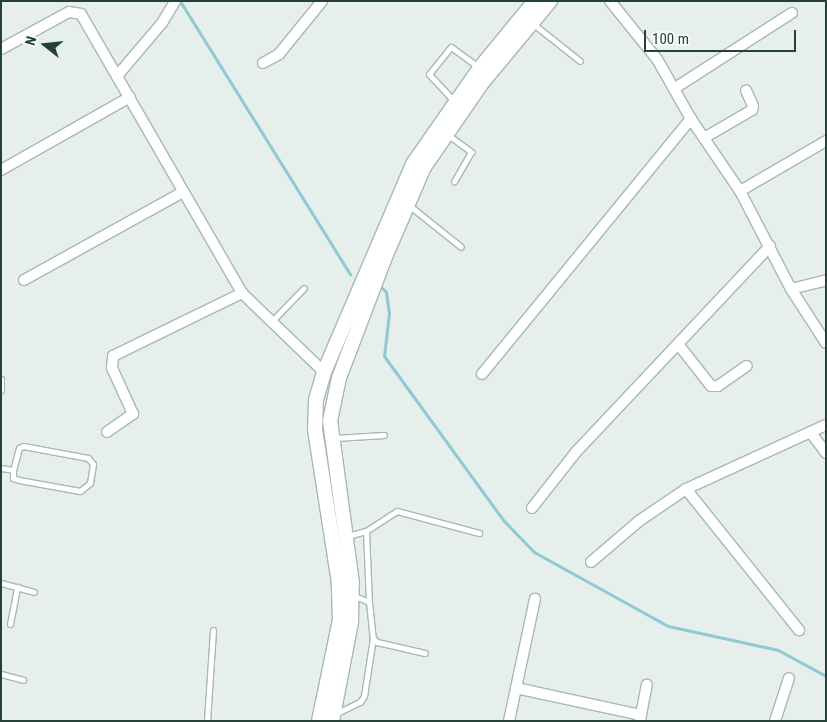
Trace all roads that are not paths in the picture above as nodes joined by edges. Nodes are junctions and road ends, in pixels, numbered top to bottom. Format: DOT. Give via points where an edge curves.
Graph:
graph roads {
  1 [pos="322,1"];
  2 [pos="535,1"];
  3 [pos="550,1"];
  4 [pos="610,1"];
  5 [pos="174,2"];
  6 [pos="792,13"];
  7 [pos="532,22"];
  8 [pos="1,49"];
  9 [pos="580,61"];
  10 [pos="263,63"];
  11 [pos="480,68"];
  12 [pos="118,76"];
  13 [pos="674,88"];
  14 [pos="746,90"];
  15 [pos="130,97"];
  16 [pos="455,102"];
  17 [pos="691,119"];
  18 [pos="446,134"];
  19 [pos="704,138"];
  20 [pos="826,140"];
  21 [pos="1,170"];
  22 [pos="454,181"];
  23 [pos="740,191"];
  24 [pos="184,192"];
  25 [pos="407,204"];
  26 [pos="770,246"];
  27 [pos="461,247"];
  28 [pos="24,280"];
  29 [pos="826,280"];
  30 [pos="304,288"];
  31 [pos="791,289"];
  32 [pos="242,293"];
  33 [pos="271,322"];
  34 [pos="826,342"];
  35 [pos="678,344"];
  36 [pos="747,366"];
  37 [pos="324,372"];
  38 [pos="482,374"];
  39 [pos="1,379"];
  40 [pos="1,390"];
  41 [pos="826,425"];
  42 [pos="107,432"];
  43 [pos="811,433"];
  44 [pos="384,435"];
  45 [pos="332,438"];
  46 [pos="826,453"];
  47 [pos="1,468"];
  48 [pos="13,470"];
  49 [pos="686,489"];
  50 [pos="532,508"];
  51 [pos="366,531"];
  52 [pos="479,533"];
  53 [pos="345,537"];
  54 [pos="591,562"];
  55 [pos="1,583"];
  56 [pos="17,587"];
  57 [pos="34,592"];
  58 [pos="352,595"];
  59 [pos="535,600"];
  60 [pos="369,602"];
  61 [pos="10,624"];
  62 [pos="213,630"];
  63 [pos="799,630"];
  64 [pos="373,638"];
  65 [pos="425,653"];
  66 [pos="1,674"];
  67 [pos="789,678"];
  68 [pos="24,680"];
  69 [pos="647,686"];
  70 [pos="516,688"];
  71 [pos="640,718"];
  72 [pos="328,719"];
  73 [pos="207,721"];
  74 [pos="509,721"];
  75 [pos="775,721"];
  1 -- 10 [label="street" via="279,54"];
  2 -- 11 [label="main road"];
  3 -- 7 [label="main road"];
  4 -- 13 [label="street" via="637,31"];
  5 -- 12 [label="street" via="162,23"];
  6 -- 13 [label="street"];
  7 -- 9 [label="lane"];
  7 -- 18 [label="main road" via="481,84"];
  8 -- 12 [label="street" via="75,12 81,14"];
  11 -- 16 [label="main road"];
  11 -- 16 [label="lane" via="451,47 429,74"];
  12 -- 15 [label="street"];
  13 -- 17 [label="street"];
  14 -- 19 [label="street" via="754,106 752,110"];
  15 -- 21 [label="street"];
  15 -- 24 [label="street"];
  16 -- 37 [label="main road" via="414,164"];
  17 -- 19 [label="street"];
  17 -- 38 [label="street"];
  18 -- 22 [label="lane" via="471,152"];
  18 -- 25 [label="main road" via="424,167"];
  19 -- 23 [label="street"];
  20 -- 23 [label="street"];
  23 -- 26 [label="street"];
  24 -- 28 [label="street"];
  24 -- 32 [label="street"];
  25 -- 27 [label="lane"];
  25 -- 45 [label="main road" via="339,378 332,402"];
  26 -- 31 [label="street"];
  26 -- 35 [label="street"];
  29 -- 31 [label="street"];
  30 -- 33 [label="lane"];
  31 -- 34 [label="street"];
  32 -- 33 [label="street"];
  32 -- 42 [label="street" via="113,356 112,368 133,414"];
  33 -- 37 [label="street"];
  35 -- 36 [label="street" via="711,386 718,386"];
  35 -- 50 [label="street" via="576,452"];
  37 -- 72 [label="main road" via="316,400 315,429 339,583 340,620"];
  39 -- 40 [label="lane"];
  41 -- 43 [label="street"];
  43 -- 46 [label="street"];
  43 -- 49 [label="street"];
  44 -- 45 [label="lane"];
  45 -- 53 [label="main road"];
  47 -- 48 [label="lane"];
  48 -- 48 [label="lane" via="19,448 24,446 88,458 93,464 90,483 80,491 19,480 13,478"];
  49 -- 54 [label="street" via="639,521"];
  49 -- 63 [label="street"];
  51 -- 52 [label="lane" via="397,511"];
  51 -- 53 [label="lane"];
  51 -- 60 [label="lane"];
  53 -- 58 [label="main road"];
  55 -- 56 [label="lane"];
  56 -- 57 [label="lane"];
  56 -- 61 [label="lane"];
  58 -- 60 [label="lane"];
  58 -- 72 [label="main road" via="351,622"];
  59 -- 70 [label="street"];
  60 -- 64 [label="lane"];
  62 -- 73 [label="lane"];
  64 -- 65 [label="lane" via="384,644"];
  64 -- 72 [label="lane" via="364,696 360,702"];
  66 -- 68 [label="lane"];
  67 -- 75 [label="street"];
  69 -- 71 [label="street"];
  70 -- 71 [label="street"];
  70 -- 74 [label="street"];
}
